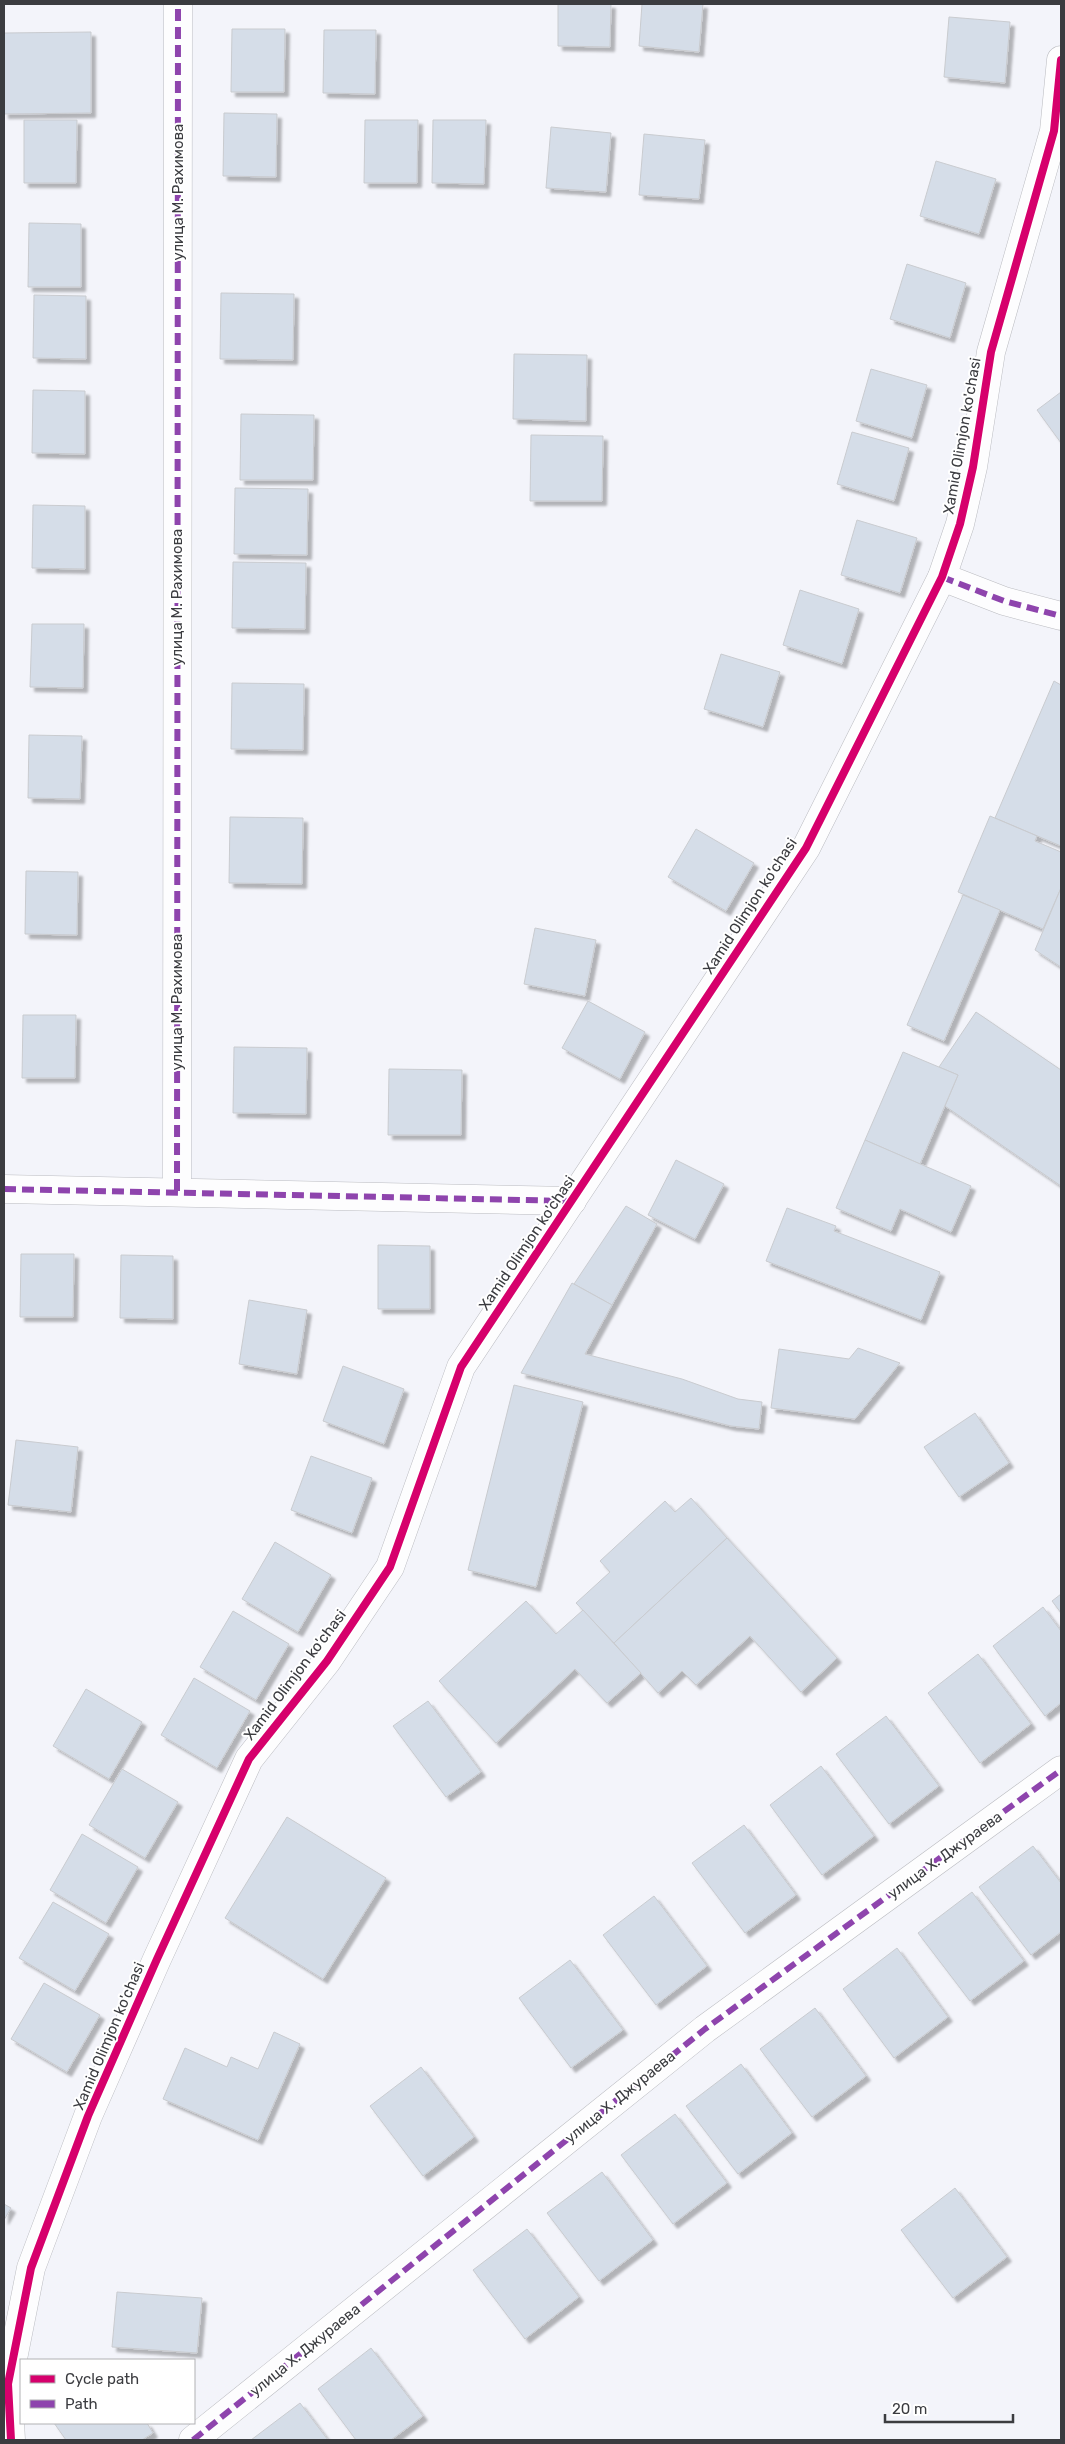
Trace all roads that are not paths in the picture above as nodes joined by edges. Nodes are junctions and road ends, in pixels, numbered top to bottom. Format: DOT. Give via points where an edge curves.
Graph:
graph roads {
  1 [pos="178,4"];
  2 [pos="1061,60"];
  3 [pos="942,577"];
  4 [pos="1061,616"];
  5 [pos="4,1188"];
  6 [pos="177,1191"];
  7 [pos="572,1201"];
  8 [pos="1061,1770"];
  9 [pos="11,2440"];
  10 [pos="193,2440"];
  1 -- 6 [label="street, улица М. Рахимова"];
  2 -- 3 [label="street, Xamid Olimjon ko'chasi" via="1054,131 991,352 973,467 960,524"];
  3 -- 4 [label="street" via="1004,601"];
  3 -- 7 [label="street, Xamid Olimjon ko'chasi" via="806,848"];
  5 -- 6 [label="street"];
  6 -- 7 [label="street"];
  7 -- 9 [label="street, Xamid Olimjon ko'chasi" via="461,1367 390,1567 326,1661 249,1759 157,1959 88,2116 31,2268 8,2384"];
  8 -- 10 [label="street, улица Х. Джураева" via="705,2029"];
}
